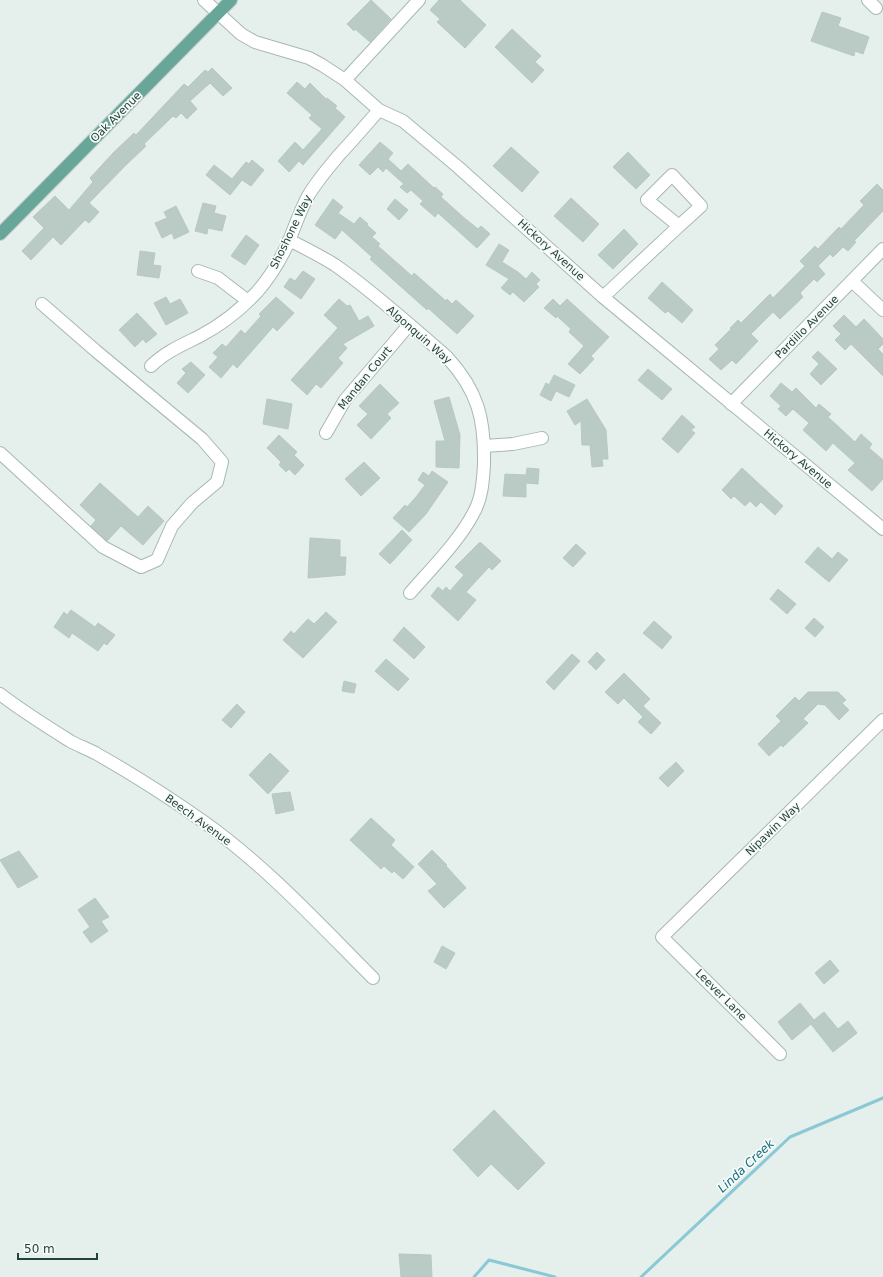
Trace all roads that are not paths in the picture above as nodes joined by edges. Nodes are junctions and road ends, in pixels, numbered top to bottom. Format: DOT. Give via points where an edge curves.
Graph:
graph roads {
  1 [pos="204,0"];
  2 [pos="231,0"];
  3 [pos="419,0"];
  4 [pos="218,13"];
  5 [pos="345,80"];
  6 [pos="379,110"];
  7 [pos="679,226"];
  8 [pos="0,234"];
  9 [pos="289,240"];
  10 [pos="883,249"];
  11 [pos="198,271"];
  12 [pos="852,281"];
  13 [pos="603,297"];
  14 [pos="248,301"];
  15 [pos="42,304"];
  16 [pos="883,310"];
  17 [pos="409,325"];
  18 [pos="151,366"];
  19 [pos="731,404"];
  20 [pos="326,434"];
  21 [pos="542,438"];
  22 [pos="484,446"];
  23 [pos="0,453"];
  24 [pos="883,529"];
  25 [pos="410,593"];
  26 [pos="0,694"];
  27 [pos="883,720"];
  28 [pos="662,937"];
  29 [pos="373,978"];
  30 [pos="780,1054"];
  1 -- 4 [label="street, Hickory Avenue"];
  2 -- 4 [label="main road, Oak Avenue"];
  3 -- 5 [label="street"];
  4 -- 5 [label="street, Hickory Avenue" via="255,42 309,58"];
  4 -- 8 [label="main road, Oak Avenue"];
  5 -- 6 [label="street, Hickory Avenue"];
  6 -- 9 [label="street, Shoshone Way" via="319,179 299,215"];
  6 -- 13 [label="street, Hickory Avenue" via="403,120"];
  7 -- 13 [label="street"];
  9 -- 14 [label="street, Shoshone Way" via="270,274"];
  9 -- 17 [label="street, Algonquin Way" via="318,255 358,282"];
  10 -- 12 [label="street, Pardillo Avenue"];
  11 -- 14 [label="street" via="218,278"];
  12 -- 16 [label="street"];
  12 -- 19 [label="street, Pardillo Avenue"];
  13 -- 19 [label="street, Hickory Avenue"];
  14 -- 18 [label="street, Shoshone Way" via="217,326 173,349"];
  15 -- 23 [label="street" via="202,439 222,462 217,482 192,503 172,526 157,560 141,567 103,547"];
  17 -- 20 [label="street, Mandan Court" via="345,400"];
  17 -- 22 [label="street, Algonquin Way" via="447,357 468,384 481,415"];
  19 -- 24 [label="street, Hickory Avenue"];
  21 -- 22 [label="street"];
  22 -- 25 [label="street, Algonquin Way" via="482,488 474,513 465,528"];
  26 -- 29 [label="street, Beech Avenue" via="71,742 138,779 206,823 303,907"];
  27 -- 28 [label="street, Nipawin Way"];
  28 -- 30 [label="street, Leever Lane"];
}
